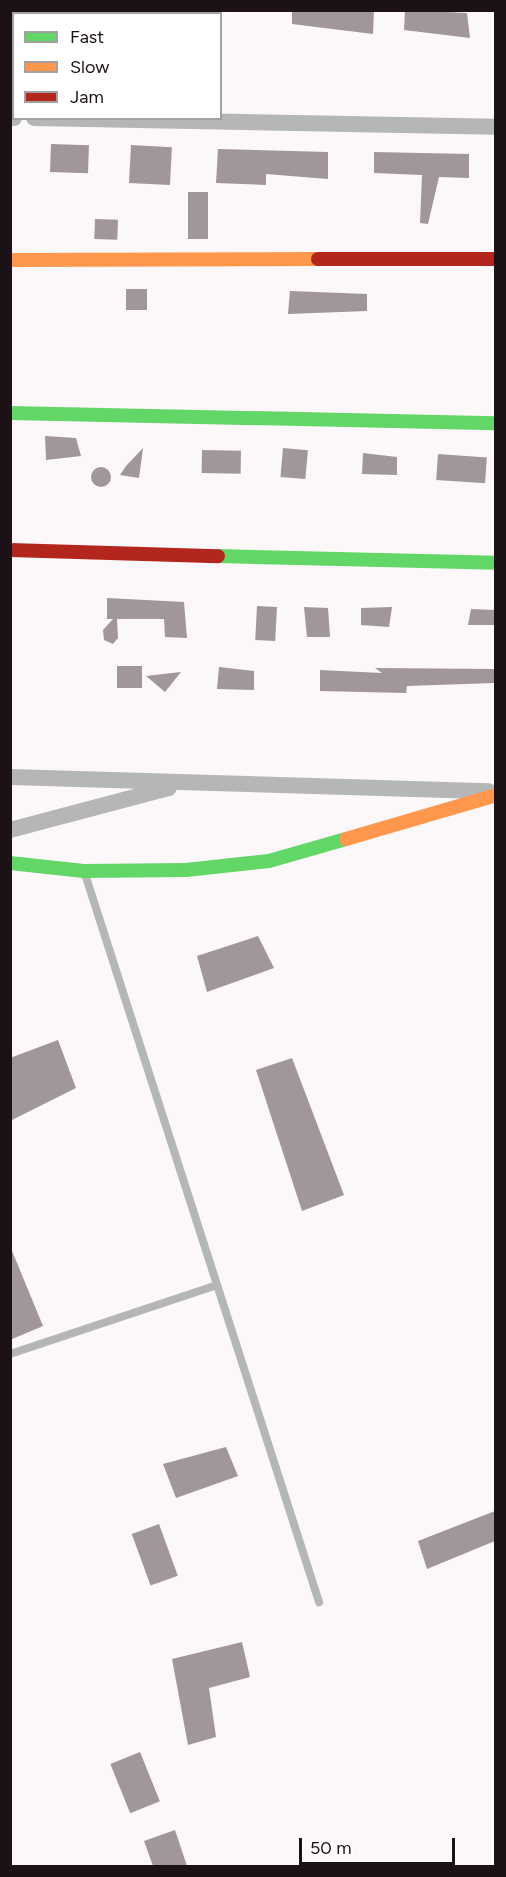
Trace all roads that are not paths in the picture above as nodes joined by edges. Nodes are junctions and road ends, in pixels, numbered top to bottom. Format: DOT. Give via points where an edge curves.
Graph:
graph roads {
  1 [pos="136,120"];
  2 [pos="495,127"];
  3 [pos="495,259"];
  4 [pos="10,260"];
  5 [pos="10,413"];
  6 [pos="495,423"];
  7 [pos="10,550"];
  8 [pos="495,563"];
  9 [pos="10,777"];
  10 [pos="188,783"];
  11 [pos="495,793"];
  12 [pos="10,830"];
  13 [pos="10,863"];
  14 [pos="84,871"];
  15 [pos="214,1286"];
  16 [pos="10,1354"];
  17 [pos="320,1602"];
  1 -- 2 [label="street"];
  3 -- 4 [label="street"];
  5 -- 6 [label="street"];
  7 -- 8 [label="street"];
  9 -- 10 [label="street"];
  10 -- 11 [label="street"];
  10 -- 12 [label="street"];
  11 -- 14 [label="street" via="269,861 186,870"];
  13 -- 14 [label="street"];
  14 -- 15 [label="lane"];
  15 -- 16 [label="lane"];
  15 -- 17 [label="lane"];
}
